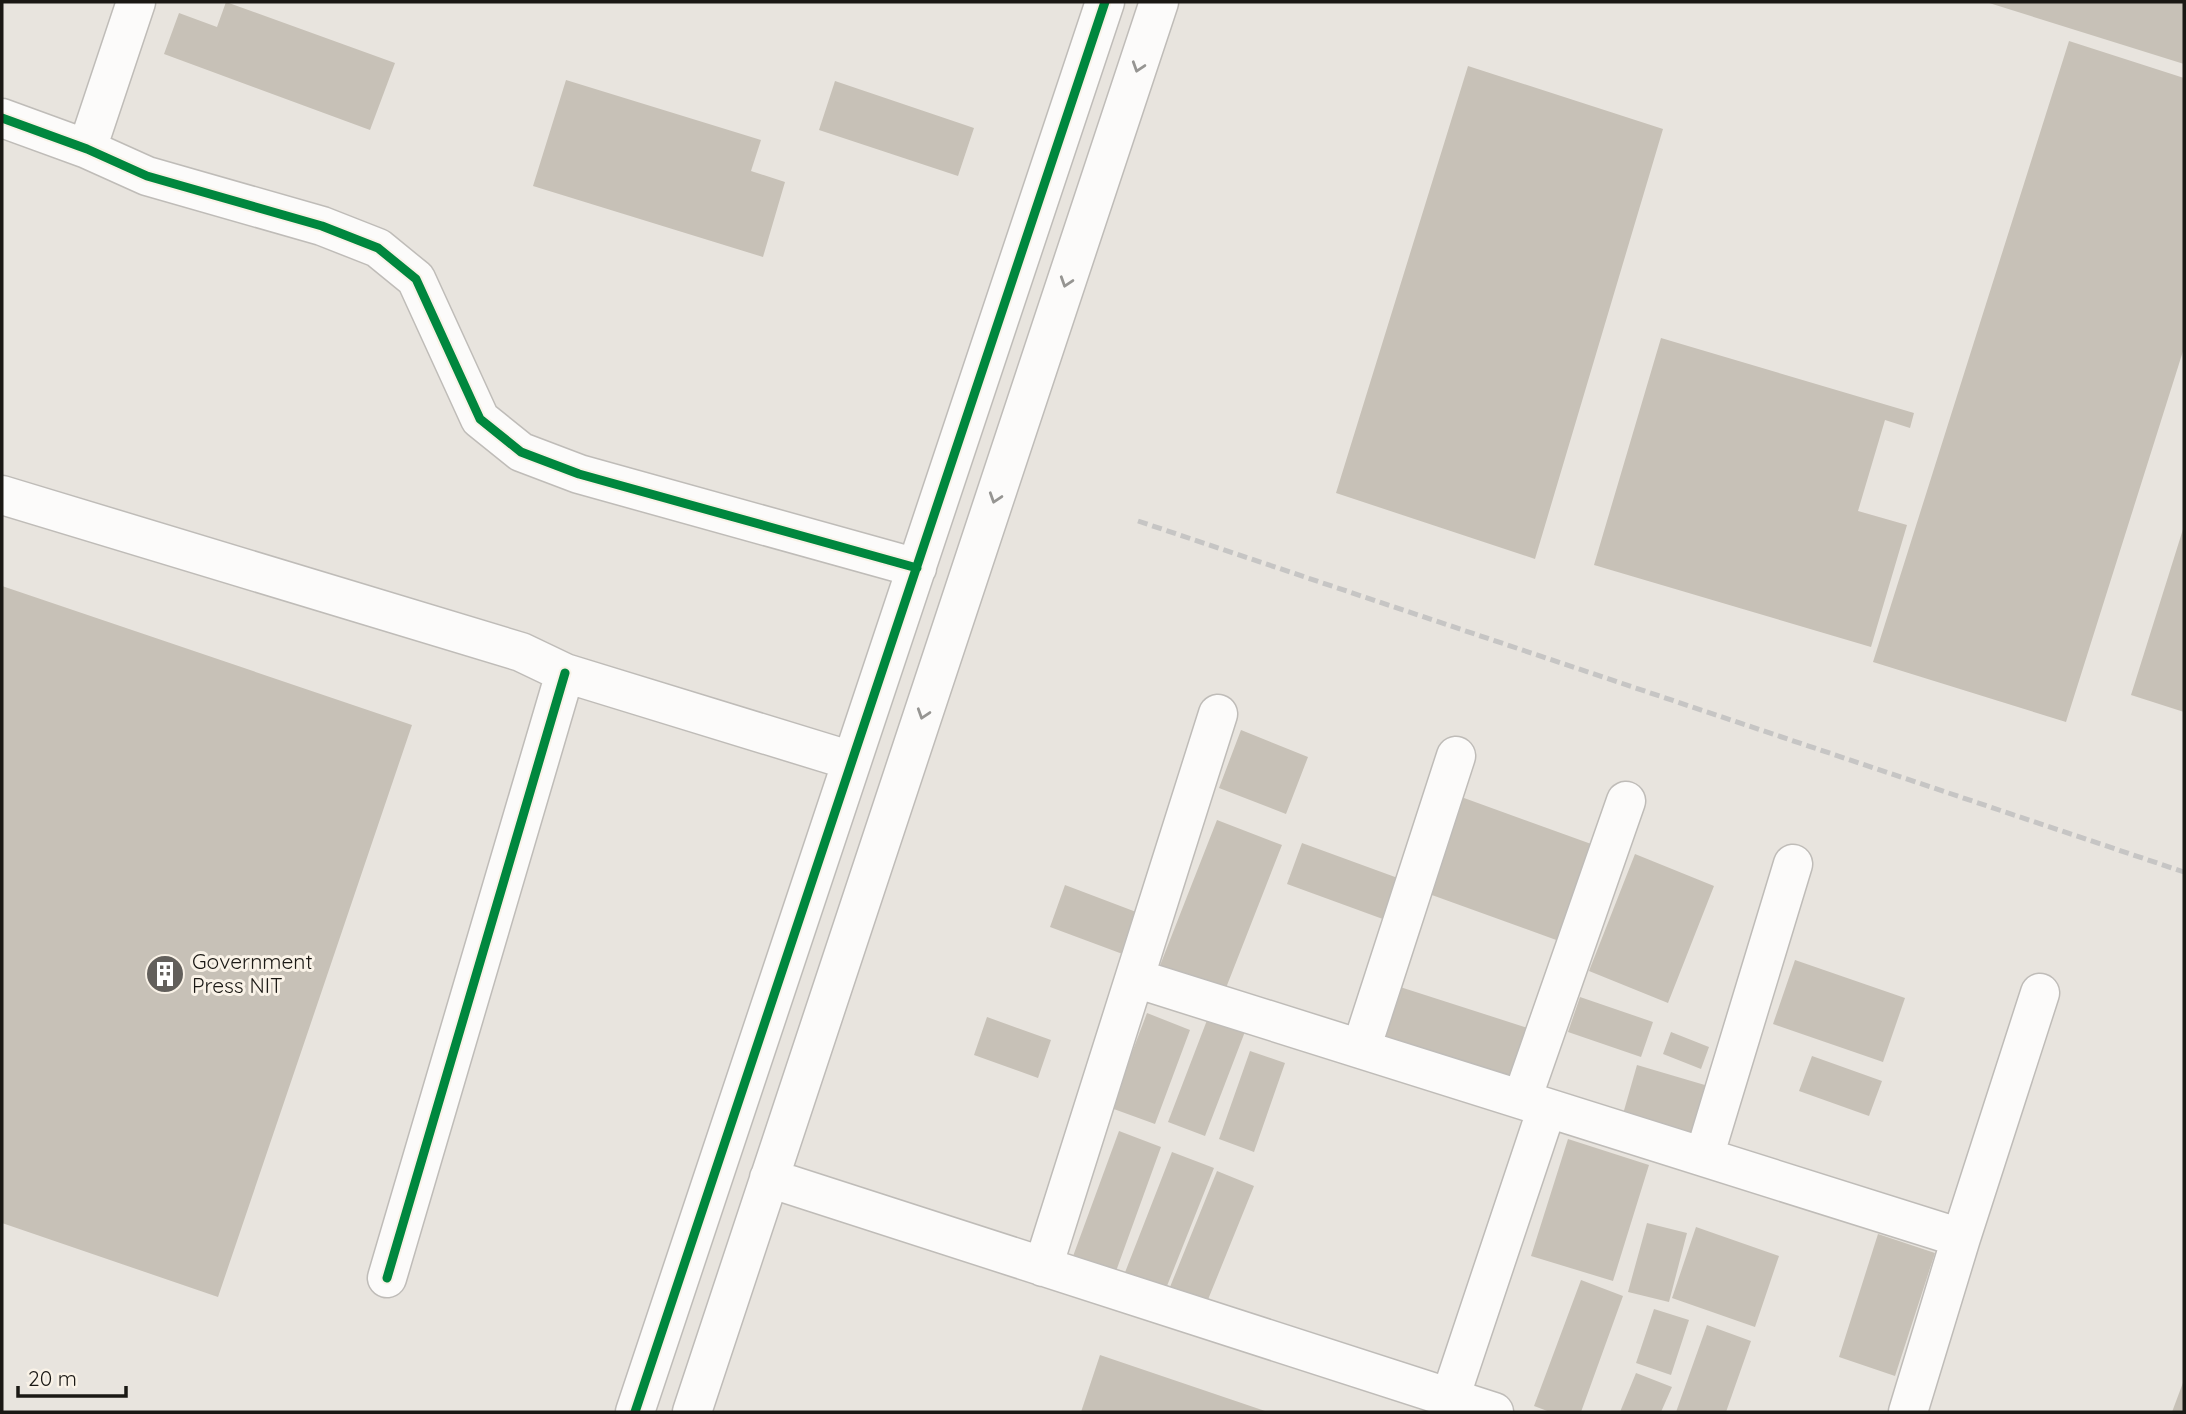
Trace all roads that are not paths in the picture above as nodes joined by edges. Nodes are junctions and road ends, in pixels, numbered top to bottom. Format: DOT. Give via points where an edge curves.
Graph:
graph roads {
  1 [pos="136,2"];
  2 [pos="1105,2"];
  3 [pos="1159,2"];
  4 [pos="2,118"];
  5 [pos="87,149"];
  6 [pos="2,495"];
  7 [pos="917,568"];
  8 [pos="565,673"];
  9 [pos="1218,714"];
  10 [pos="1456,755"];
  11 [pos="852,761"];
  12 [pos="1626,801"];
  13 [pos="1793,863"];
  14 [pos="1135,978"];
  15 [pos="2040,993"];
  16 [pos="1361,1049"];
  17 [pos="1534,1103"];
  18 [pos="1704,1157"];
  19 [pos="769,1178"];
  20 [pos="1961,1238"];
  21 [pos="1043,1267"];
  22 [pos="387,1278"];
  23 [pos="1450,1398"];
  24 [pos="635,1412"];
  25 [pos="692,1412"];
  26 [pos="1494,1412"];
  27 [pos="1908,1412"];
  1 -- 5 [label="street"];
  2 -- 7 [label="street"];
  3 -- 19 [label="street, one-way"];
  4 -- 5 [label="street"];
  5 -- 7 [label="street" via="147,176 322,226 378,248 416,279 480,419 521,452 579,474"];
  6 -- 8 [label="street" via="521,652"];
  7 -- 11 [label="street"];
  8 -- 11 [label="street"];
  8 -- 22 [label="street"];
  9 -- 14 [label="street"];
  10 -- 16 [label="street"];
  11 -- 24 [label="street"];
  12 -- 17 [label="street"];
  13 -- 18 [label="street"];
  14 -- 16 [label="street"];
  14 -- 21 [label="street"];
  15 -- 20 [label="street"];
  16 -- 17 [label="street"];
  17 -- 18 [label="street"];
  17 -- 23 [label="street"];
  18 -- 20 [label="street"];
  19 -- 21 [label="street"];
  19 -- 25 [label="street"];
  20 -- 27 [label="street"];
  21 -- 23 [label="street"];
  23 -- 26 [label="street"];
}
